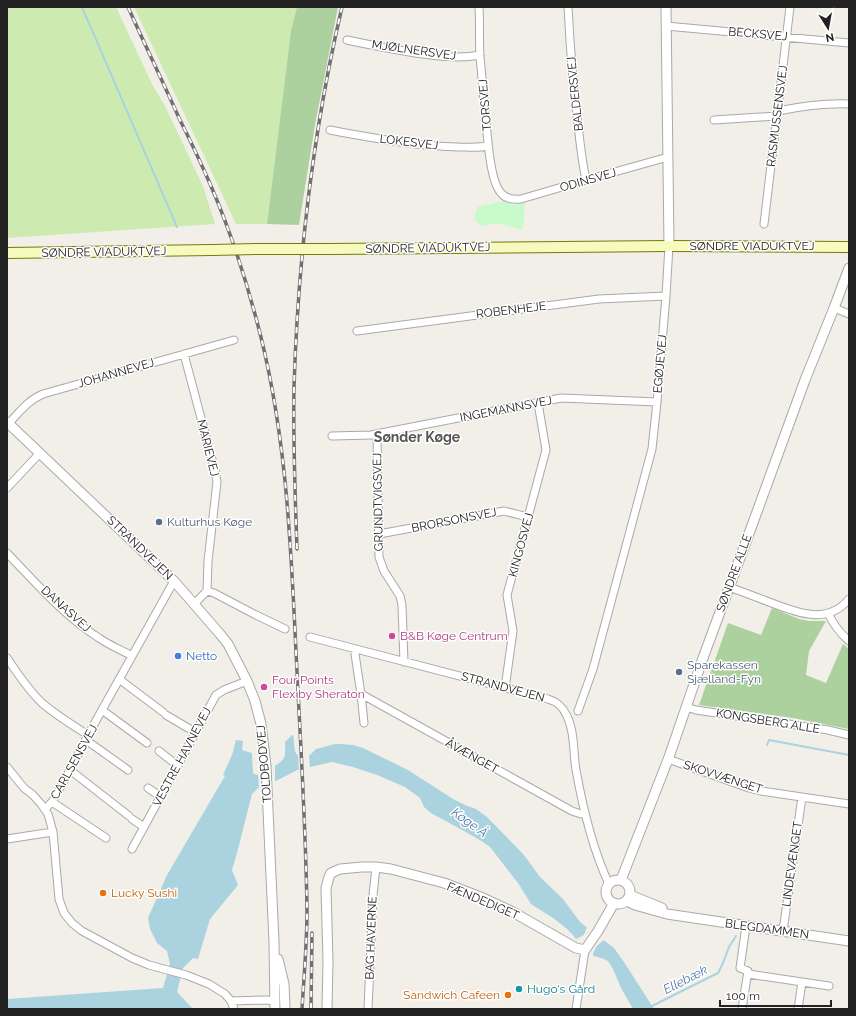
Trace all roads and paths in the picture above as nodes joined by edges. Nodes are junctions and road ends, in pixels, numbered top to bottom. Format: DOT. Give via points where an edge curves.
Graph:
graph roads {
  1 [pos="479,7"];
  2 [pos="568,7"];
  3 [pos="666,7"];
  4 [pos="790,7"];
  5 [pos="666,26"];
  6 [pos="786,37"];
  7 [pos="347,40"];
  8 [pos="849,43"];
  9 [pos="480,55"];
  10 [pos="849,104"];
  11 [pos="777,113"];
  12 [pos="714,120"];
  13 [pos="330,130"];
  14 [pos="488,146"];
  15 [pos="668,157"];
  16 [pos="586,180"];
  17 [pos="507,198"];
  18 [pos="764,224"];
  19 [pos="669,246"];
  20 [pos="849,247"];
  21 [pos="7,253"];
  22 [pos="849,268"];
  23 [pos="666,296"];
  24 [pos="834,308"];
  25 [pos="849,314"];
  26 [pos="357,331"];
  27 [pos="234,340"];
  28 [pos="184,354"];
  29 [pos="657,402"];
  30 [pos="538,403"];
  31 [pos="8,423"];
  32 [pos="377,434"];
  33 [pos="332,436"];
  34 [pos="40,453"];
  35 [pos="7,488"];
  36 [pos="528,517"];
  37 [pos="379,534"];
  38 [pos="7,553"];
  39 [pos="174,580"];
  40 [pos="729,587"];
  41 [pos="207,591"];
  42 [pos="849,599"];
  43 [pos="194,604"];
  44 [pos="828,613"];
  45 [pos="285,629"];
  46 [pos="310,637"];
  47 [pos="849,641"];
  48 [pos="356,650"];
  49 [pos="132,656"];
  50 [pos="7,658"];
  51 [pos="404,662"];
  52 [pos="119,679"];
  53 [pos="247,681"];
  54 [pos="505,688"];
  55 [pos="360,694"];
  56 [pos="686,707"];
  57 [pos="102,710"];
  58 [pos="578,711"];
  59 [pos="364,723"];
  60 [pos="195,732"];
  61 [pos="849,735"];
  62 [pos="87,737"];
  63 [pos="147,743"];
  64 [pos="159,751"];
  65 [pos="668,759"];
  66 [pos="178,766"];
  67 [pos="7,767"];
  68 [pos="70,770"];
  69 [pos="128,770"];
  70 [pos="148,788"];
  71 [pos="161,797"];
  72 [pos="802,797"];
  73 [pos="52,802"];
  74 [pos="849,804"];
  75 [pos="45,809"];
  76 [pos="584,813"];
  77 [pos="144,827"];
  78 [pos="53,832"];
  79 [pos="106,838"];
  80 [pos="7,839"];
  81 [pos="132,849"];
  82 [pos="376,867"];
  83 [pos="621,880"];
  84 [pos="609,884"];
  85 [pos="629,898"];
  86 [pos="614,903"];
  87 [pos="746,926"];
  88 [pos="782,931"];
  89 [pos="849,941"];
  90 [pos="274,942"];
  91 [pos="585,950"];
  92 [pos="748,974"];
  93 [pos="802,982"];
  94 [pos="829,986"];
  95 [pos="231,1002"];
  96 [pos="275,1005"];
  97 [pos="234,1009"];
  98 [pos="285,1009"];
  99 [pos="326,1009"];
  100 [pos="368,1009"];
  101 [pos="576,1009"];
  102 [pos="742,1009"];
  103 [pos="798,1009"];
  1 -- 9 [label="street, TORSVEJ"];
  2 -- 16 [label="street, BALDERSVEJ" via="575,102"];
  3 -- 5 [label="street, EGØJEVEJ"];
  4 -- 6 [label="street, RASMUSSENSVEJ"];
  5 -- 6 [label="street, BECKSVEJ"];
  5 -- 15 [label="street, EGØJEVEJ"];
  6 -- 8 [label="street, BECKSVEJ"];
  6 -- 11 [label="street, RASMUSSENSVEJ"];
  7 -- 9 [label="street, MJØLNERSVEJ" via="446,56"];
  9 -- 14 [label="street, TORSVEJ"];
  10 -- 11 [label="street" via="817,104"];
  11 -- 12 [label="street"];
  11 -- 18 [label="street, RASMUSSENSVEJ"];
  13 -- 14 [label="street, LOKESVEJ" via="404,143 447,147"];
  14 -- 17 [label="street, TORSVEJ" via="494,179 500,193"];
  15 -- 16 [label="street, ODINSVEJ"];
  15 -- 19 [label="street, EGØJEVEJ"];
  16 -- 17 [label="street, ODINSVEJ" via="520,199"];
  19 -- 20 [label="main road, SØNDRE VIADUKTVEJ"];
  19 -- 21 [label="main road, SØNDRE VIADUKTVEJ, bridge"];
  19 -- 23 [label="street, EGØJEVEJ"];
  22 -- 24 [label="street, SØNDRE ALLE"];
  23 -- 26 [label="street, ROBENHEJE" via="599,299"];
  23 -- 29 [label="street, EGØJEVEJ"];
  24 -- 25 [label="street"];
  24 -- 40 [label="street, SØNDRE ALLE"];
  27 -- 28 [label="street, JOHANNEVEJ"];
  28 -- 31 [label="street, JOHANNEVEJ" via="35,397"];
  28 -- 41 [label="street, MARIEVEJ" via="217,482"];
  29 -- 30 [label="street, INGEMANNSVEJ" via="561,398"];
  29 -- 58 [label="street, EGØJEVEJ" via="651,453 593,669"];
  30 -- 32 [label="street, INGEMANNSVEJ"];
  30 -- 36 [label="street, KINGOSVEJ" via="546,450"];
  31 -- 34 [label="street, STRANDVEJEN"];
  32 -- 33 [label="street, INGEMANNSVEJ"];
  32 -- 37 [label="street, GRUNDTVIGSVEJ"];
  34 -- 35 [label="street"];
  34 -- 39 [label="street, STRANDVEJEN"];
  36 -- 37 [label="street, BRORSONSVEJ" via="504,511"];
  36 -- 54 [label="street, KINGOSVEJ" via="507,595 513,631"];
  37 -- 51 [label="street, GRUNDTVIGSVEJ" via="379,557 384,571 400,596 402,605"];
  38 -- 49 [label="street, DANASVEJ" via="79,624 98,638"];
  39 -- 43 [label="street, STRANDVEJEN"];
  39 -- 49 [label="street, CARLSENSVEJ"];
  40 -- 44 [label="street" via="796,612 808,615"];
  40 -- 56 [label="street, SØNDRE ALLE"];
  41 -- 43 [label="street"];
  41 -- 45 [label="street"];
  42 -- 44 [label="street" via="840,608"];
  43 -- 53 [label="street, TOLDBODVEJ" via="228,644"];
  44 -- 47 [label="street" via="832,622"];
  46 -- 48 [label="street, STRANDVEJEN"];
  48 -- 51 [label="street, STRANDVEJEN"];
  48 -- 55 [label="street"];
  49 -- 52 [label="street, CARLSENSVEJ"];
  50 -- 62 [label="street" via="26,686 41,702"];
  51 -- 54 [label="street, STRANDVEJEN"];
  52 -- 57 [label="street, CARLSENSVEJ"];
  52 -- 60 [label="street" via="164,713"];
  53 -- 60 [label="street, VESTRE HAVNEVEJ" via="216,695"];
  53 -- 90 [label="street, TOLDBODVEJ" via="264,741"];
  54 -- 76 [label="street, STRANDVEJEN" via="556,702 566,712 571,724"];
  55 -- 59 [label="street"];
  55 -- 76 [label="street, ÅVÆNGET" via="572,811"];
  56 -- 61 [label="street, KONGSBERG ALLE"];
  56 -- 65 [label="street, SØNDRE ALLE"];
  57 -- 62 [label="street, CARLSENSVEJ"];
  57 -- 63 [label="street"];
  60 -- 66 [label="street, VESTRE HAVNEVEJ"];
  62 -- 68 [label="street, CARLSENSVEJ"];
  62 -- 69 [label="street"];
  64 -- 66 [label="street"];
  65 -- 72 [label="street, SKOVVÆNGET" via="749,788"];
  65 -- 83 [label="street, SØNDRE ALLE"];
  66 -- 71 [label="street, VESTRE HAVNEVEJ"];
  67 -- 75 [label="street"];
  68 -- 73 [label="street, CARLSENSVEJ"];
  68 -- 77 [label="street"];
  70 -- 71 [label="street"];
  71 -- 77 [label="street, VESTRE HAVNEVEJ"];
  72 -- 74 [label="street, SKOVVÆNGET"];
  72 -- 88 [label="street, LINDEVÆNGET"];
  73 -- 75 [label="street, CARLSENSVEJ"];
  73 -- 79 [label="street"];
  75 -- 78 [label="street, CARLSENSVEJ"];
  76 -- 84 [label="street, STRANDVEJEN"];
  77 -- 81 [label="street, VESTRE HAVNEVEJ"];
  78 -- 80 [label="street"];
  78 -- 95 [label="street, CARLSENSVEJ" via="59,899 72,923 132,958 209,984 225,994"];
  82 -- 91 [label="street, FÆNDEDIGET" via="415,875 483,898 576,948"];
  82 -- 99 [label="street, FÆNDEDIGET" via="340,869 331,873 329,877 326,888"];
  82 -- 100 [label="street, BAG HAVERNE" via="373,883"];
  83 -- 84 [label="street" via="614,880"];
  83 -- 85 [label="street" via="628,884 631,891"];
  84 -- 86 [label="street" via="606,895"];
  85 -- 86 [label="street" via="621,904"];
  85 -- 87 [label="street, BLEGDAMMEN" via="684,916"];
  86 -- 91 [label="street"];
  87 -- 88 [label="street, BLEGDAMMEN"];
  87 -- 92 [label="street" via="740,968 748,971"];
  88 -- 89 [label="street, BLEGDAMMEN"];
  90 -- 96 [label="street, TOLDBODVEJ"];
  90 -- 98 [label="street, TOLDBODVEJ" via="284,984"];
  91 -- 101 [label="street"];
  92 -- 93 [label="street"];
  92 -- 102 [label="street"];
  93 -- 94 [label="street"];
  93 -- 103 [label="street"];
  95 -- 96 [label="street" via="266,1000"];
  95 -- 97 [label="street"];
}
